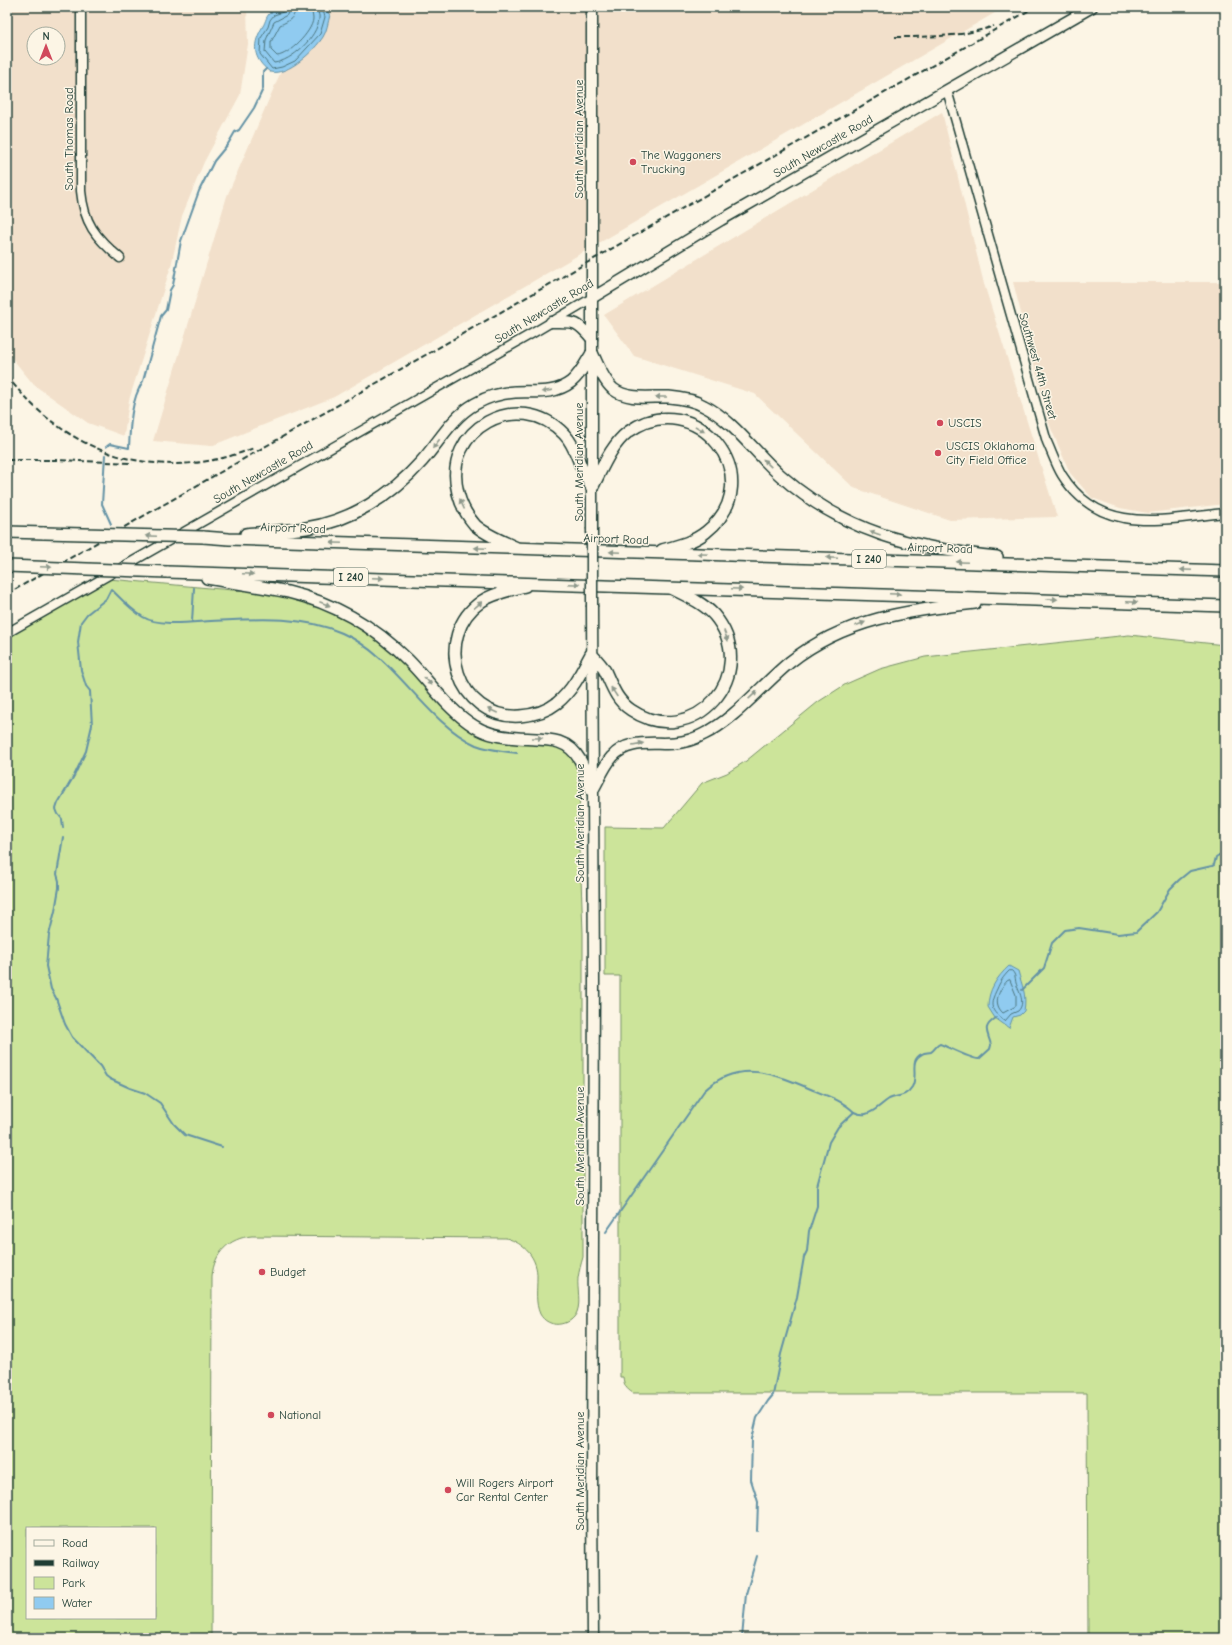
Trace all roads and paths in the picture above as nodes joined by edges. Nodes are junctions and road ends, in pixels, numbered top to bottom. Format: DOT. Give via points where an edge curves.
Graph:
graph roads {
  1 [pos="81,7"];
  2 [pos="592,7"];
  3 [pos="1092,7"];
  4 [pos="947,90"];
  5 [pos="120,258"];
  6 [pos="592,298"];
  7 [pos="551,322"];
  8 [pos="592,339"];
  9 [pos="592,353"];
  10 [pos="592,488"];
  11 [pos="1225,513"];
  12 [pos="7,532"];
  13 [pos="231,538"];
  14 [pos="519,549"];
  15 [pos="654,553"];
  16 [pos="7,566"];
  17 [pos="1085,566"];
  18 [pos="1225,571"];
  19 [pos="167,572"];
  20 [pos="535,583"];
  21 [pos="670,587"];
  22 [pos="1014,598"];
  23 [pos="1225,606"];
  24 [pos="7,633"];
  25 [pos="591,654"];
  26 [pos="592,791"];
  27 [pos="593,1638"];
  1 -- 5 [label="street, South Thomas Road" via="82,204 95,234"];
  2 -- 6 [label="main road, South Meridian Avenue"];
  3 -- 4 [label="main road, South Newcastle Road"];
  4 -- 6 [label="main road, South Newcastle Road" via="688,239"];
  4 -- 11 [label="street, Southwest 44th Street" via="1045,435 1061,474 1074,491 1088,503 1115,517 1127,520 1157,520"];
  6 -- 7 [label="street, South Newcastle Road"];
  6 -- 8 [label="main road, South Meridian Avenue"];
  7 -- 8 [label="main road" via="576,323"];
  7 -- 24 [label="street, South Newcastle Road"];
  8 -- 9 [label="main road, South Meridian Avenue"];
  9 -- 10 [label="main road, South Meridian Avenue"];
  9 -- 13 [label="highway, one-way" via="580,372 561,388 552,391 502,394 475,404 455,419 429,454 402,482 354,513 307,528"];
  17 -- 9 [label="highway, one-way" via="957,552 913,544 858,526 834,515 805,496 766,462 729,423 704,406 678,398 634,397 613,389"];
  14 -- 10 [label="highway, one-way" via="487,534 466,513 459,500 455,470 458,454 476,429 502,416 516,414 541,418 553,425 573,444"];
  10 -- 15 [label="highway, one-way" via="617,444 628,432 642,424 656,420 682,420 697,426 722,447 731,477 731,491 724,510 705,533 686,543"];
  10 -- 25 [label="main road, South Meridian Avenue, bridge"];
  13 -- 12 [label="highway, Airport Road / I 240, one-way, bridge"];
  14 -- 13 [label="highway, Airport Road / I 240, one-way"];
  15 -- 14 [label="highway, Airport Road / I 240, one-way"];
  17 -- 15 [label="highway, Airport Road / I 240, one-way"];
  16 -- 19 [label="highway, I 240, one-way, bridge"];
  18 -- 17 [label="highway, Airport Road / I 240, one-way"];
  19 -- 20 [label="highway, I 240, one-way"];
  19 -- 26 [label="highway, one-way" via="288,592 347,614 390,644 475,727 500,736 546,738 565,744 580,760"];
  20 -- 21 [label="highway, I 240, one-way"];
  25 -- 20 [label="highway, one-way" via="566,694 548,709 538,713 514,716 498,714 467,692 456,670 454,657 459,630 466,618 473,608 492,595"];
  21 -- 22 [label="highway, I 240, one-way"];
  21 -- 25 [label="highway, one-way" via="703,605 713,614 726,635 731,656 730,668 722,690 709,706 676,721 664,722 641,716 620,700 604,670"];
  22 -- 23 [label="highway, I 240, one-way"];
  26 -- 22 [label="highway, one-way" via="607,764 618,751 639,743 675,743 704,735 727,720 791,661 848,628 919,609"];
  25 -- 26 [label="main road, South Meridian Avenue"];
  26 -- 27 [label="main road, South Meridian Avenue"];
}
